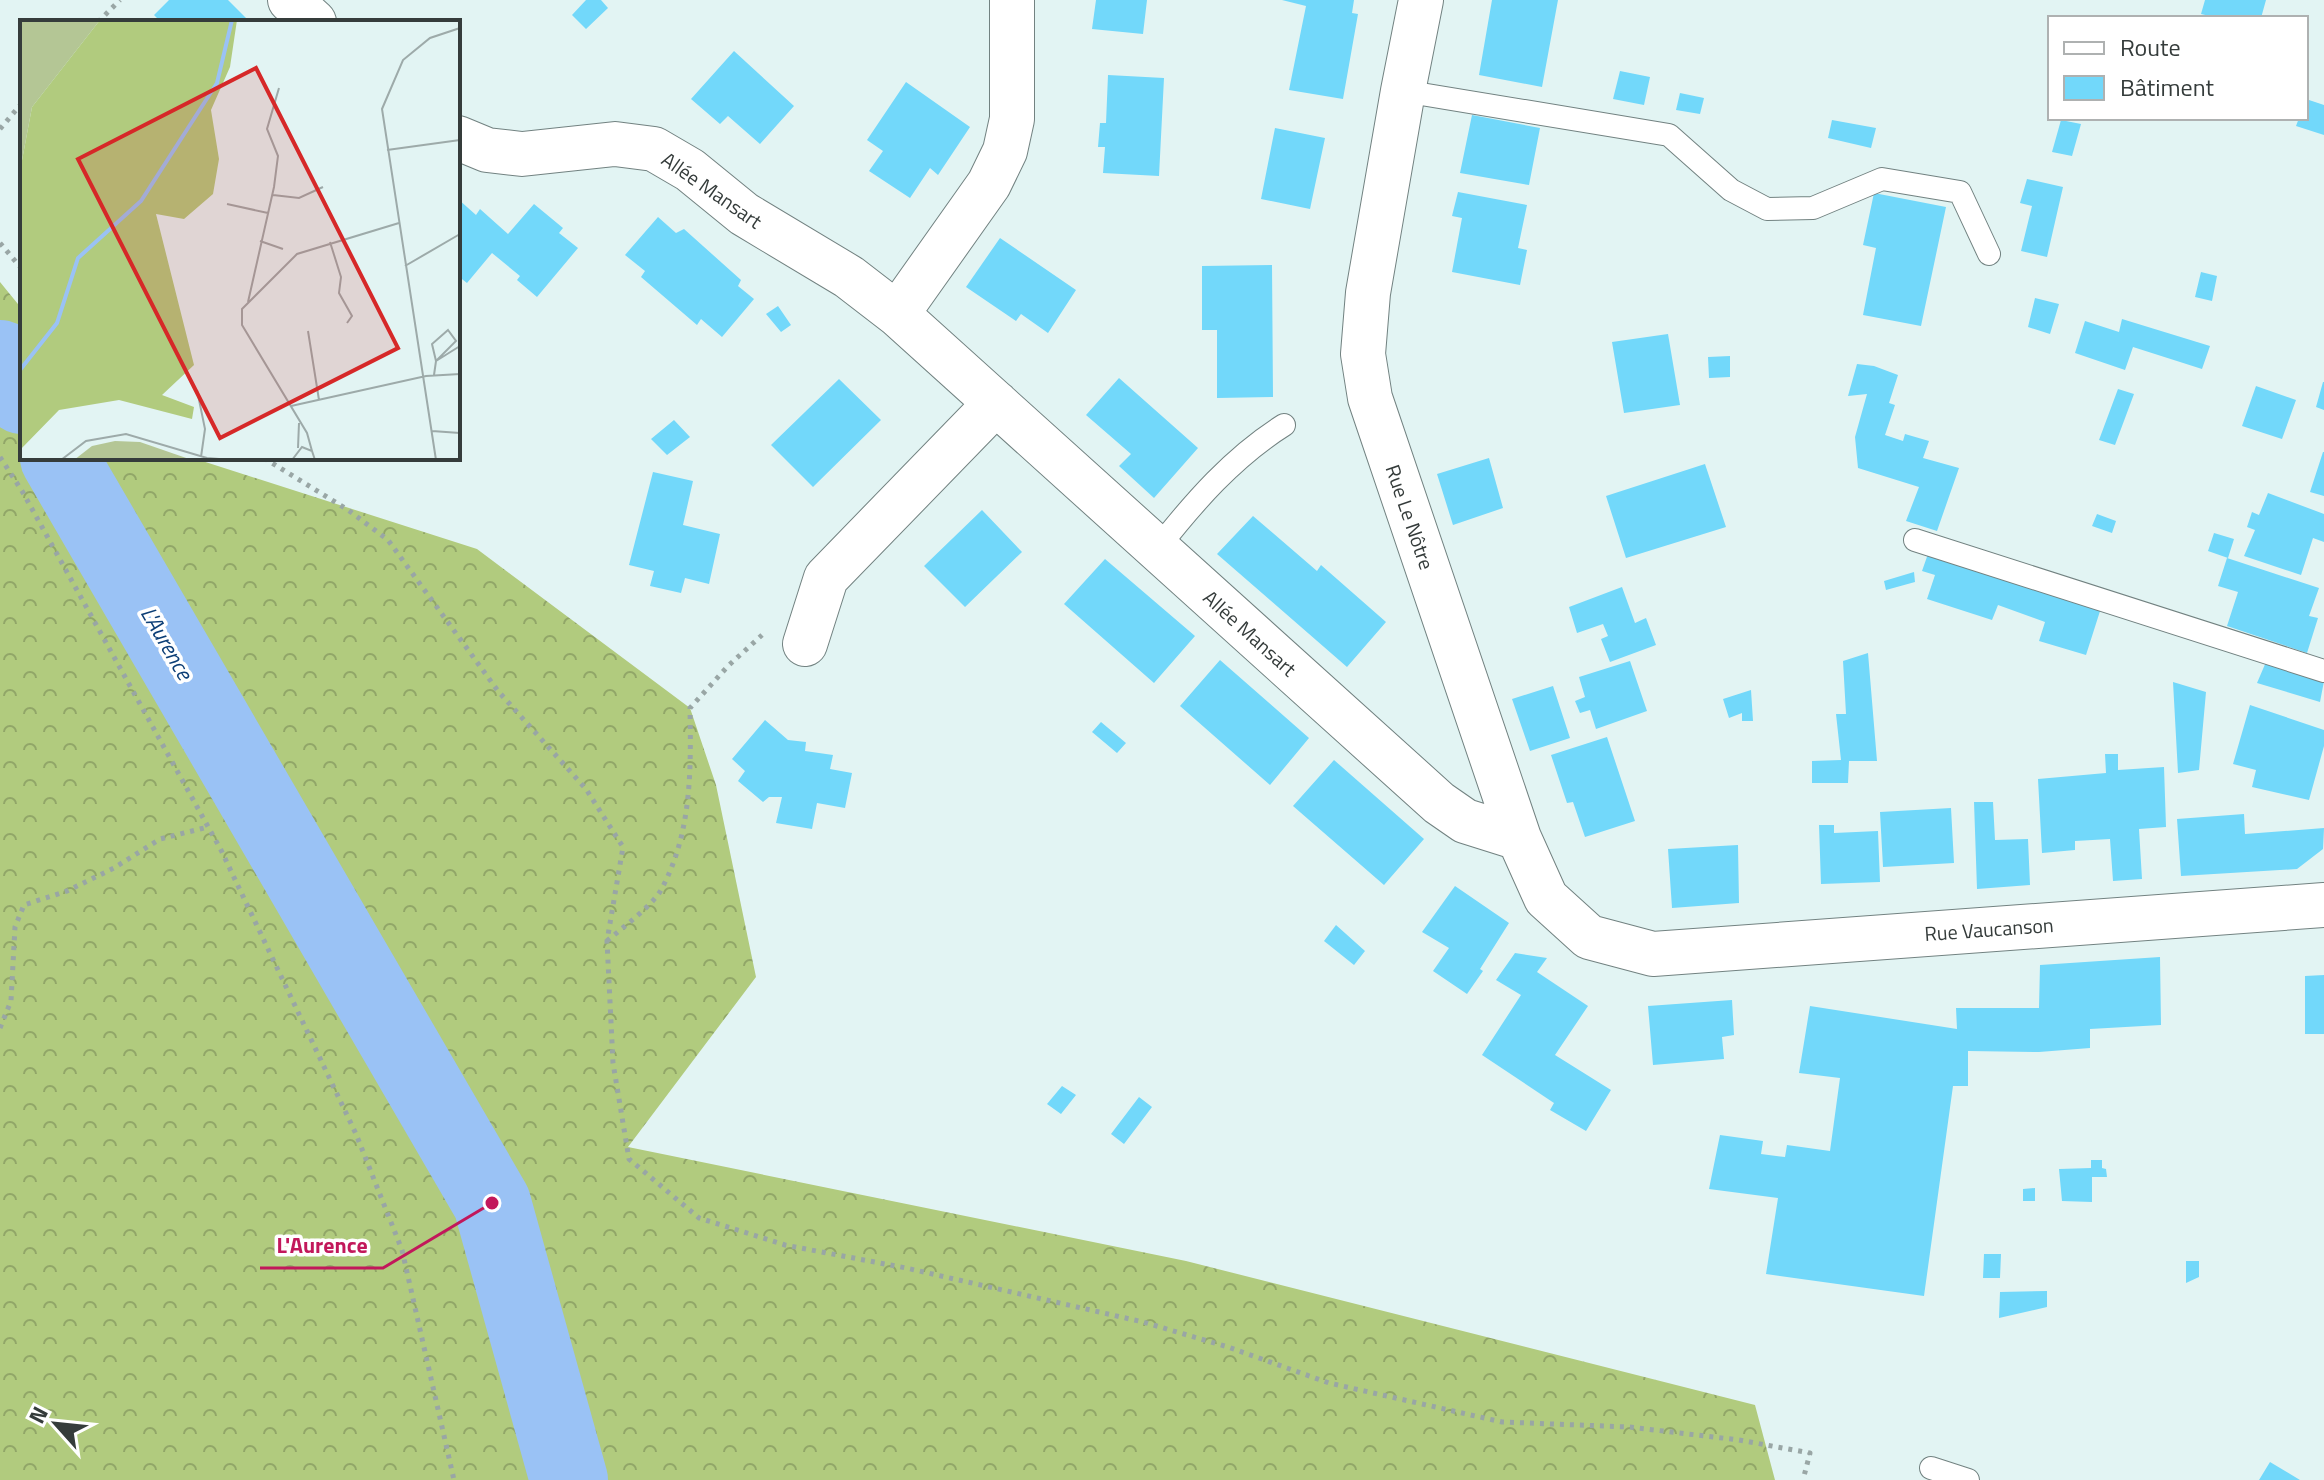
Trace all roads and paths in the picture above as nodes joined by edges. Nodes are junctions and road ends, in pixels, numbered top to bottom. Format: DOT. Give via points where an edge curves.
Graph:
graph roads {
  1 [pos="120,0"];
  2 [pos="290,0"];
  3 [pos="1012,0"];
  4 [pos="1421,0"];
  5 [pos="100,20"];
  6 [pos="312,20"];
  7 [pos="1403,91"];
  8 [pos="20,105"];
  9 [pos="0,129"];
  10 [pos="460,139"];
  11 [pos="0,243"];
  12 [pos="1989,254"];
  13 [pos="20,267"];
  14 [pos="897,314"];
  15 [pos="996,403"];
  16 [pos="1284,425"];
  17 [pos="0,457"];
  18 [pos="267,460"];
  19 [pos="1915,540"];
  20 [pos="1157,549"];
  21 [pos="788,636"];
  22 [pos="2324,671"];
  23 [pos="208,827"];
  24 [pos="1519,838"];
  25 [pos="2324,905"];
  26 [pos="607,941"];
  27 [pos="1653,954"];
  28 [pos="0,1028"];
  29 [pos="1931,1468"];
  30 [pos="454,1480"];
  31 [pos="1803,1480"];
  32 [pos="1968,1480"];
  1 -- 5 [label="path"];
  2 -- 6 [label="street"];
  3 -- 14 [label="street" via="1012,119 1005,151 989,184"];
  4 -- 7 [label="street, Rue Le Nôtre"];
  7 -- 12 [label="lane" via="1669,135 1731,190 1767,209 1813,208 1882,179 1960,192"];
  7 -- 24 [label="street, Rue Le Nôtre" via="1368,293 1363,354 1370,398"];
  8 -- 9 [label="path"];
  10 -- 14 [label="street, Allée Mansart" via="487,150 522,154 615,144 654,149"];
  11 -- 13 [label="path"];
  14 -- 15 [label="street, Allée Mansart"];
  15 -- 20 [label="street, Allée Mansart"];
  15 -- 21 [label="street" via="826,578"];
  16 -- 20 [label="lane" via="1229,466"];
  17 -- 23 [label="path"];
  18 -- 26 [label="path" via="388,540 498,691 586,789 623,847"];
  19 -- 22 [label="lane"];
  20 -- 24 [label="street, Allée Mansart" via="1439,803 1465,821"];
  21 -- 26 [label="path" via="728,666 690,708 686,827 660,892"];
  23 -- 28 [label="path" via="160,839 91,880 24,905 15,927 11,1001"];
  23 -- 30 [label="path" via="356,1134 402,1250"];
  24 -- 27 [label="street, Rue Le Nôtre" via="1546,898 1589,937"];
  25 -- 27 [label="street, Rue Vaucanson"];
  26 -- 31 [label="path" via="613,1063 629,1159 699,1218 785,1245 1143,1322 1329,1383 1502,1422 1629,1427 1810,1453"];
  29 -- 32 [label="lane"];
}
